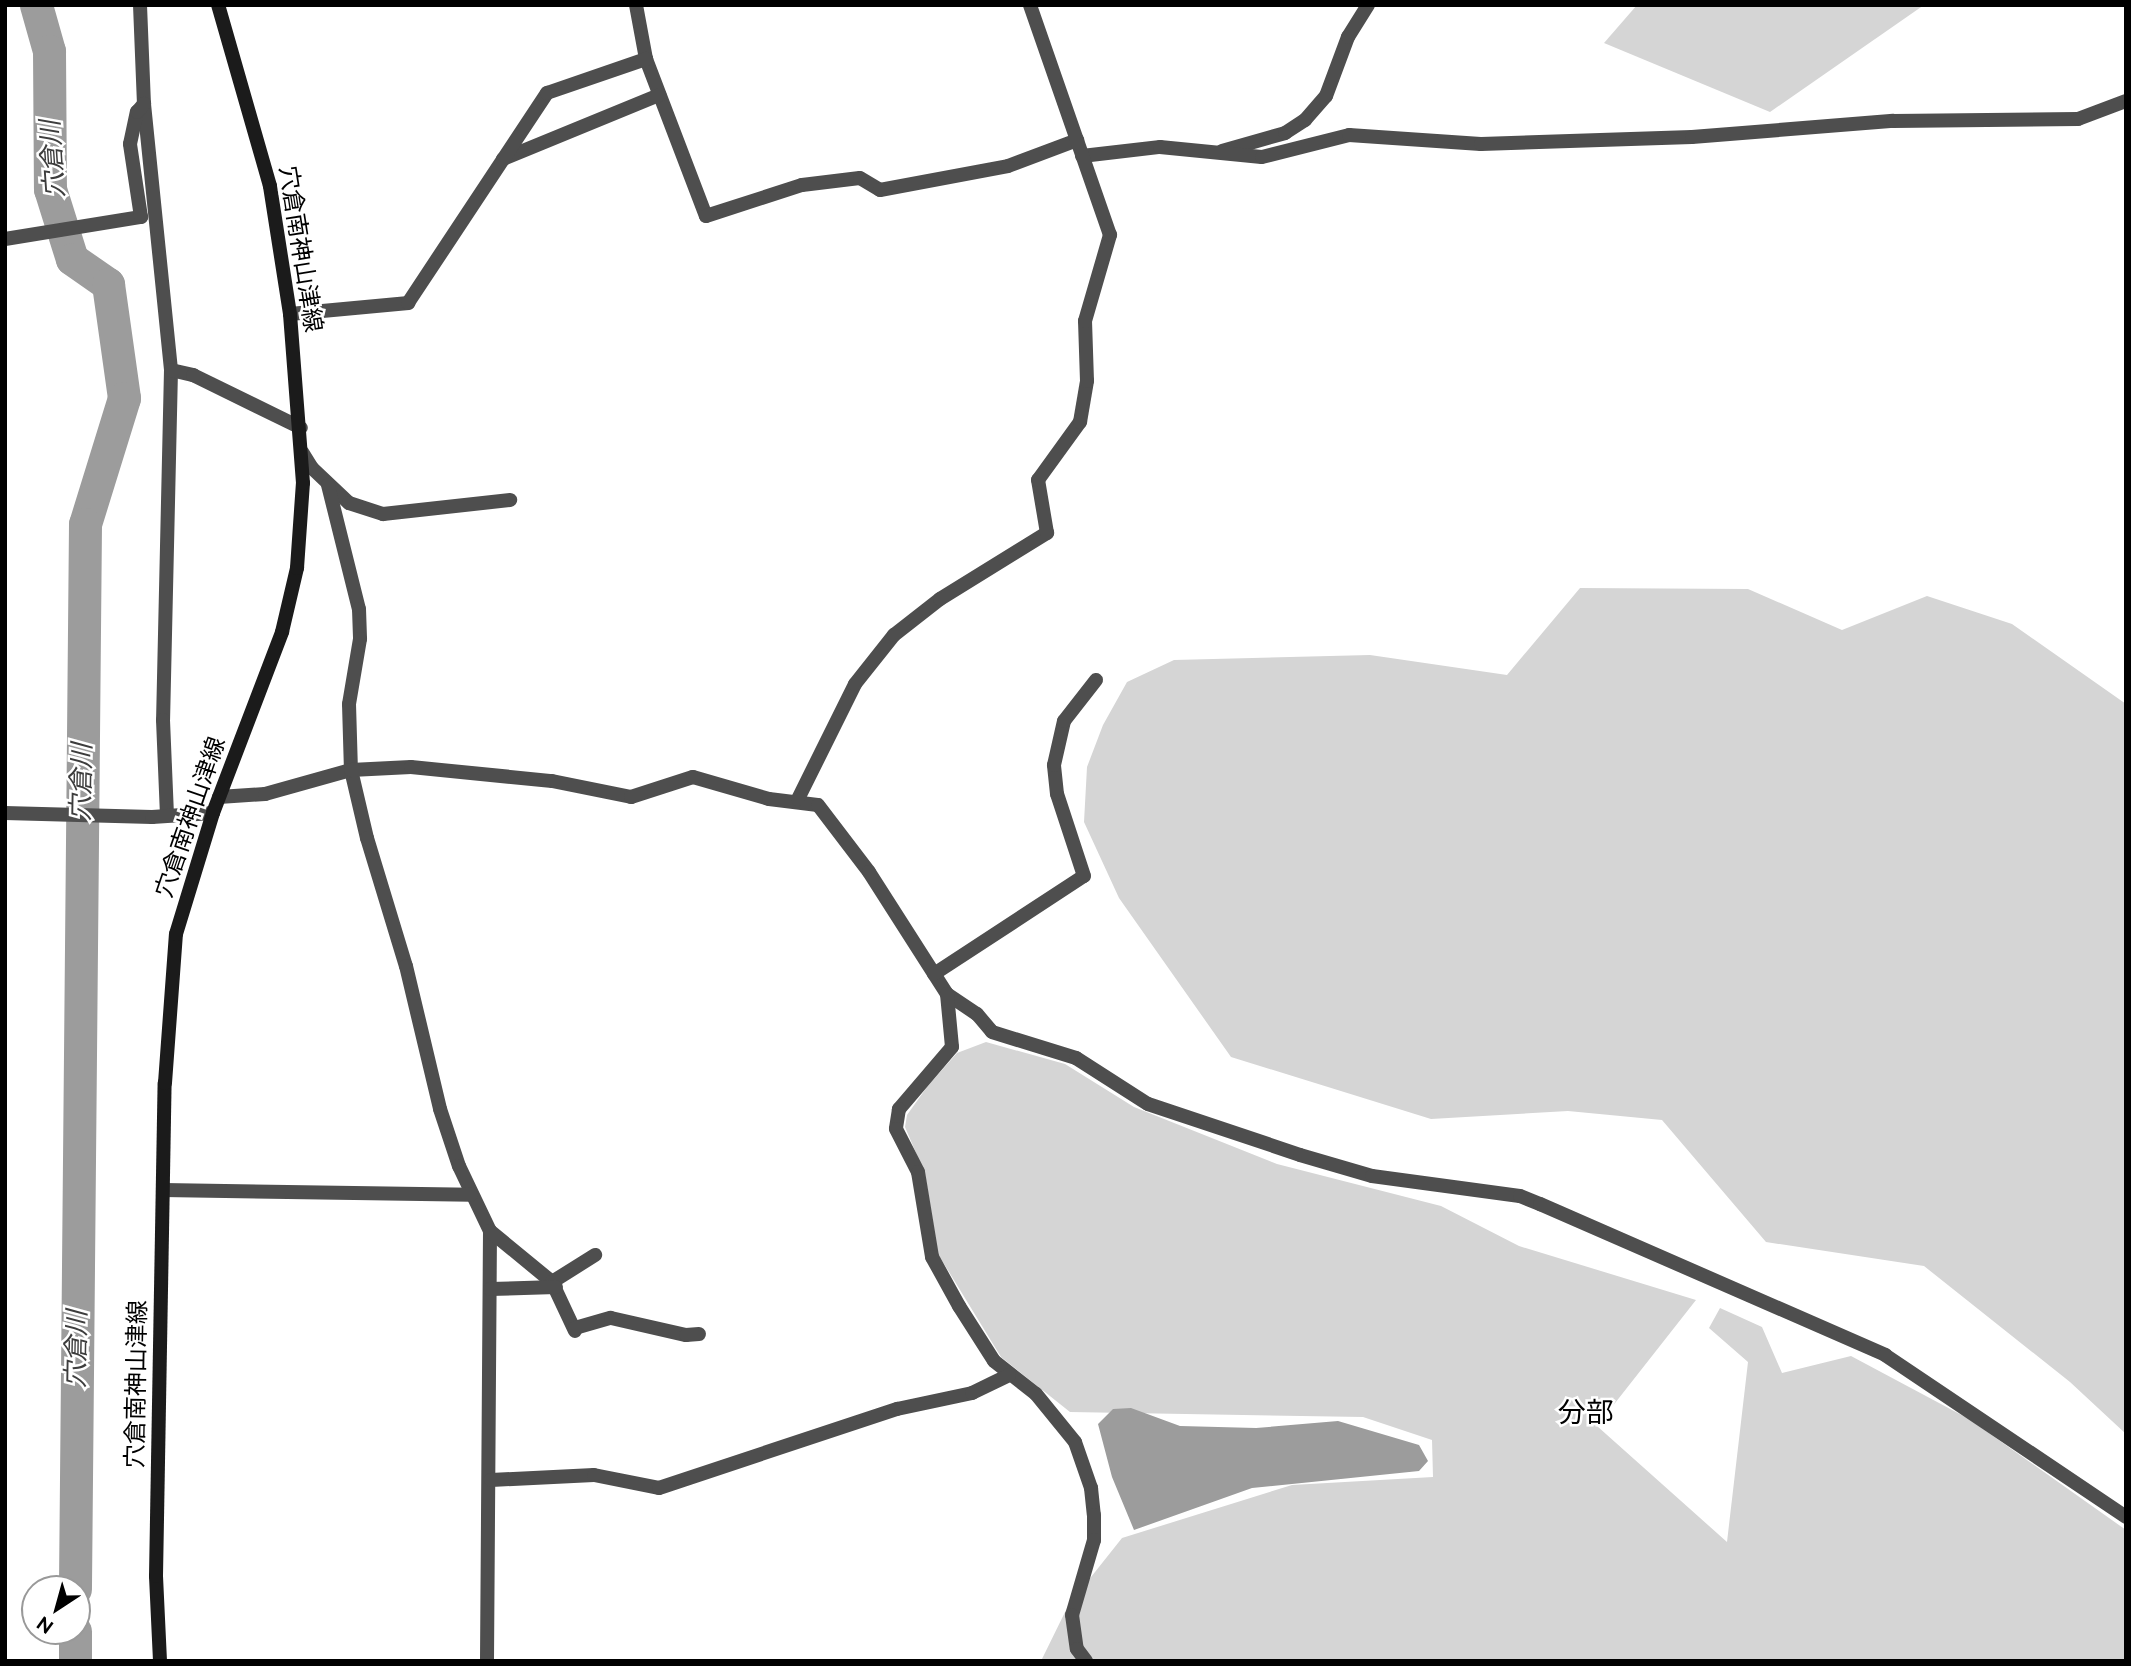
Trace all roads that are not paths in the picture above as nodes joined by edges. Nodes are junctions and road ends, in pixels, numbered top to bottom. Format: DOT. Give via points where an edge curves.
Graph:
graph roads {
  1 [pos="140,5"];
  2 [pos="218,5"];
  3 [pos="636,5"];
  4 [pos="1030,5"];
  5 [pos="1368,5"];
  6 [pos="646,59"];
  7 [pos="659,95"];
  8 [pos="2126,101"];
  9 [pos="144,104"];
  10 [pos="1077,140"];
  11 [pos="1218,152"];
  12 [pos="1082,156"];
  13 [pos="503,159"];
  14 [pos="5,239"];
  15 [pos="290,314"];
  16 [pos="172,370"];
  17 [pos="301,428"];
  18 [pos="302,452"];
  19 [pos="328,485"];
  20 [pos="510,500"];
  21 [pos="1096,680"];
  22 [pos="351,770"];
  23 [pos="219,797"];
  24 [pos="798,799"];
  25 [pos="6,813"];
  26 [pos="213,813"];
  27 [pos="167,815"];
  28 [pos="934,974"];
  29 [pos="947,994"];
  30 [pos="163,1190"];
  31 [pos="471,1195"];
  32 [pos="490,1231"];
  33 [pos="595,1255"];
  34 [pos="554,1284"];
  35 [pos="490,1289"];
  36 [pos="699,1334"];
  37 [pos="1009,1375"];
  38 [pos="491,1480"];
  39 [pos="2126,1517"];
  40 [pos="160,1661"];
  41 [pos="487,1661"];
  42 [pos="1086,1661"];
  1 -- 9 [label="street"];
  2 -- 15 [label="main road, 穴倉南神山津線" via="263,154"];
  3 -- 6 [label="street"];
  4 -- 10 [label="street"];
  5 -- 11 [label="street" via="1348,37 1326,96 1305,120 1285,134"];
  6 -- 7 [label="street"];
  6 -- 13 [label="street" via="547,93"];
  7 -- 10 [label="street" via="706,216 836,180 860,178 880,190 1008,166"];
  7 -- 13 [label="street"];
  8 -- 11 [label="street" via="2078,119 1893,121 1692,137 1481,144 1349,135 1279,155 1244,157"];
  9 -- 14 [label="street" via="137,112 131,145 141,217"];
  9 -- 16 [label="street"];
  10 -- 12 [label="street"];
  11 -- 12 [label="street" via="1160,147"];
  12 -- 24 [label="street" via="1110,235 1085,321 1087,381 1080,422 1038,480 1047,533 940,599 894,635 855,684"];
  13 -- 15 [label="street" via="408,303"];
  15 -- 17 [label="main road, 穴倉南神山津線"];
  16 -- 17 [label="street" via="193,375"];
  16 -- 27 [label="street" via="163,720"];
  17 -- 18 [label="main road, 穴倉南神山津線"];
  18 -- 19 [label="street"];
  18 -- 23 [label="main road, 穴倉南神山津線" via="300,542 292,597"];
  19 -- 20 [label="street" via="349,503 383,514"];
  19 -- 22 [label="street" via="359,609 360,639 349,704"];
  21 -- 28 [label="street" via="1064,721 1054,765 1057,794 1084,876"];
  22 -- 23 [label="street" via="265,794"];
  22 -- 24 [label="street" via="447,770 552,781 631,797 693,777 769,799"];
  22 -- 31 [label="street" via="440,1109"];
  23 -- 26 [label="main road, 穴倉南神山津線"];
  24 -- 28 [label="street" via="818,805 833,821"];
  25 -- 27 [label="street"];
  26 -- 27 [label="street"];
  26 -- 30 [label="main road, 穴倉南神山津線" via="176,934"];
  28 -- 29 [label="street"];
  29 -- 37 [label="street" via="952,1046 900,1109 896,1129 919,1172 932,1257 982,1344"];
  29 -- 39 [label="street" via="969,1007 992,1032 1076,1058 1148,1104 1372,1176 1520,1196 1885,1355"];
  30 -- 31 [label="street"];
  30 -- 40 [label="main road, 穴倉南神山津線" via="156,1576"];
  31 -- 32 [label="street"];
  32 -- 34 [label="street"];
  32 -- 35 [label="street"];
  33 -- 34 [label="street"];
  34 -- 35 [label="street"];
  34 -- 36 [label="street" via="575,1330 611,1318"];
  35 -- 38 [label="street"];
  37 -- 38 [label="street" via="972,1393 863,1419 659,1488 594,1475"];
  37 -- 42 [label="street" via="1055,1414 1074,1442 1091,1488 1094,1540 1072,1615 1077,1649"];
  38 -- 41 [label="street"];
}
